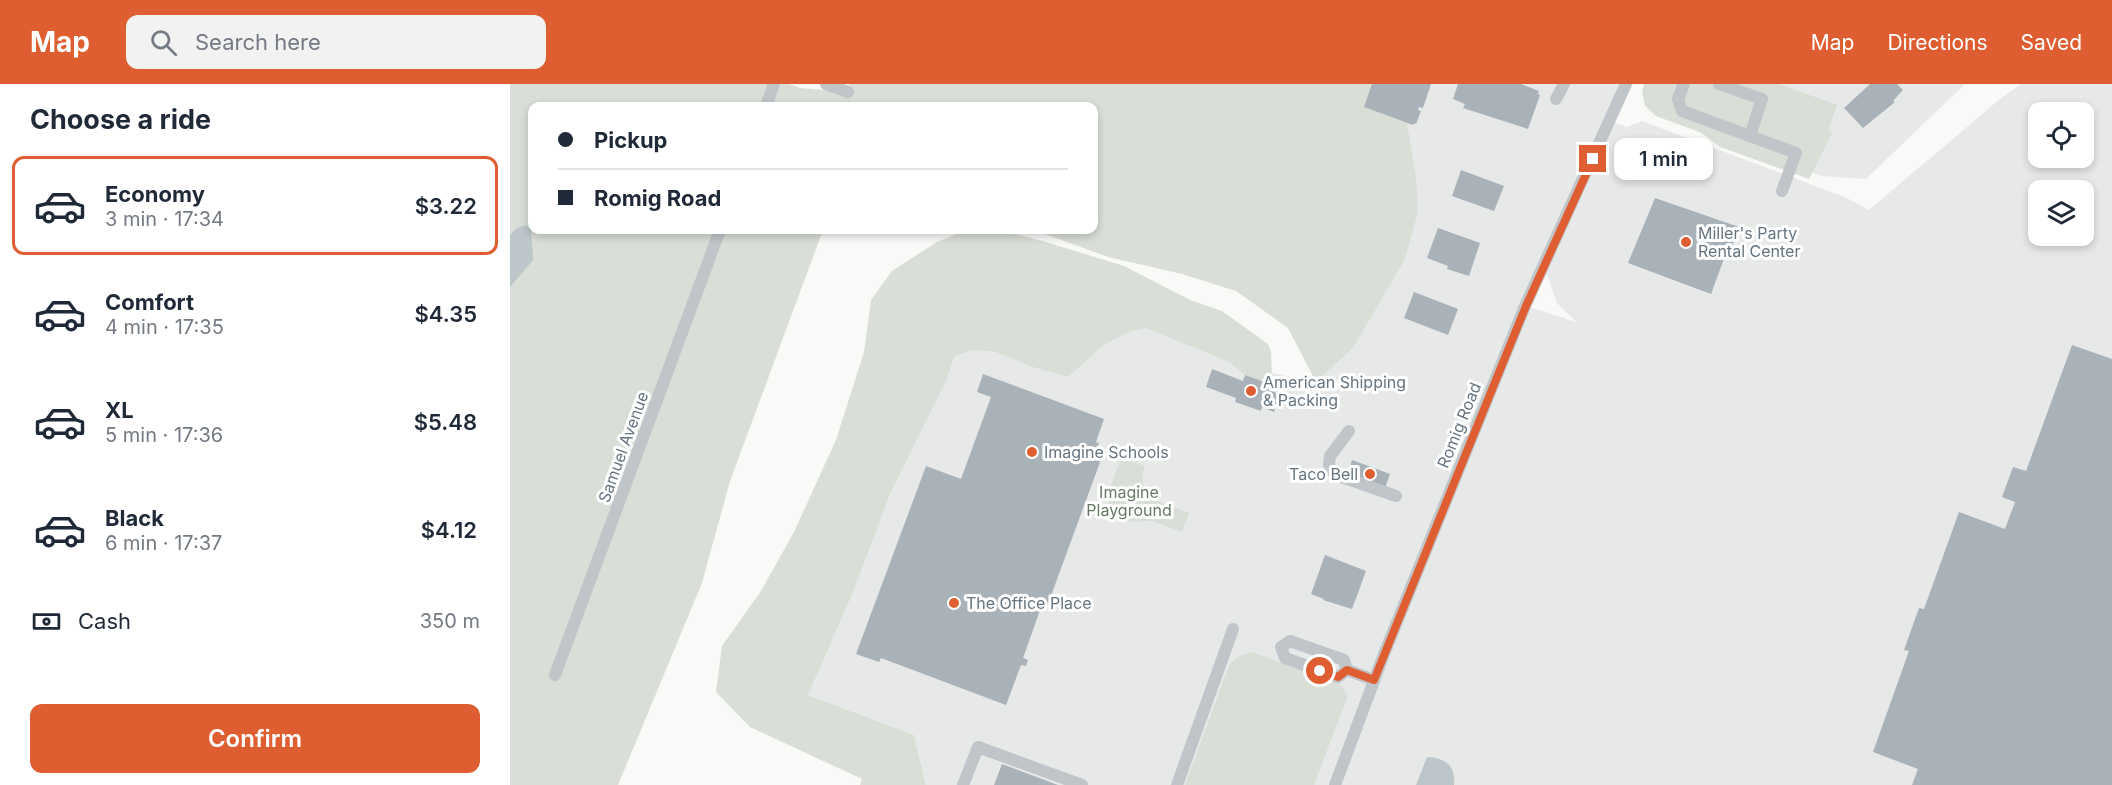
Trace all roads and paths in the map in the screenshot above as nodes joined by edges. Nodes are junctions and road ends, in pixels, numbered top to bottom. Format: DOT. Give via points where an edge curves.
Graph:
graph roads {
  1 [pos="774,84"];
  2 [pos="826,84"];
  3 [pos="1564,84"];
  4 [pos="1626,84"];
  5 [pos="1684,84"];
  6 [pos="1719,84"];
  7 [pos="848,92"];
  8 [pos="1556,99"];
  9 [pos="767,102"];
  10 [pos="1750,136"];
  11 [pos="1782,191"];
  12 [pos="719,234"];
  13 [pos="1349,431"];
  14 [pos="1396,496"];
  15 [pos="1233,629"];
  16 [pos="1347,670"];
  17 [pos="555,675"];
  18 [pos="1374,680"];
  19 [pos="963,785"];
  20 [pos="1082,785"];
  21 [pos="1177,785"];
  22 [pos="1335,785"];
  1 -- 9 [label="street"];
  2 -- 7 [label="street"];
  3 -- 8 [label="street"];
  4 -- 18 [label="street, Romig Road" via="1526,306"];
  5 -- 10 [label="street" via="1678,99 1682,111"];
  6 -- 10 [label="street" via="1762,99"];
  10 -- 11 [label="street" via="1796,153"];
  12 -- 17 [label="street, Samuel Avenue"];
  13 -- 14 [label="street" via="1330,456 1333,471"];
  15 -- 21 [label="street"];
  16 -- 16 [label="street" via="1344,660 1290,641 1281,647 1285,658 1338,677"];
  16 -- 18 [label="street"];
  18 -- 22 [label="street, Romig Road"];
  19 -- 20 [label="street" via="978,747"];
}
